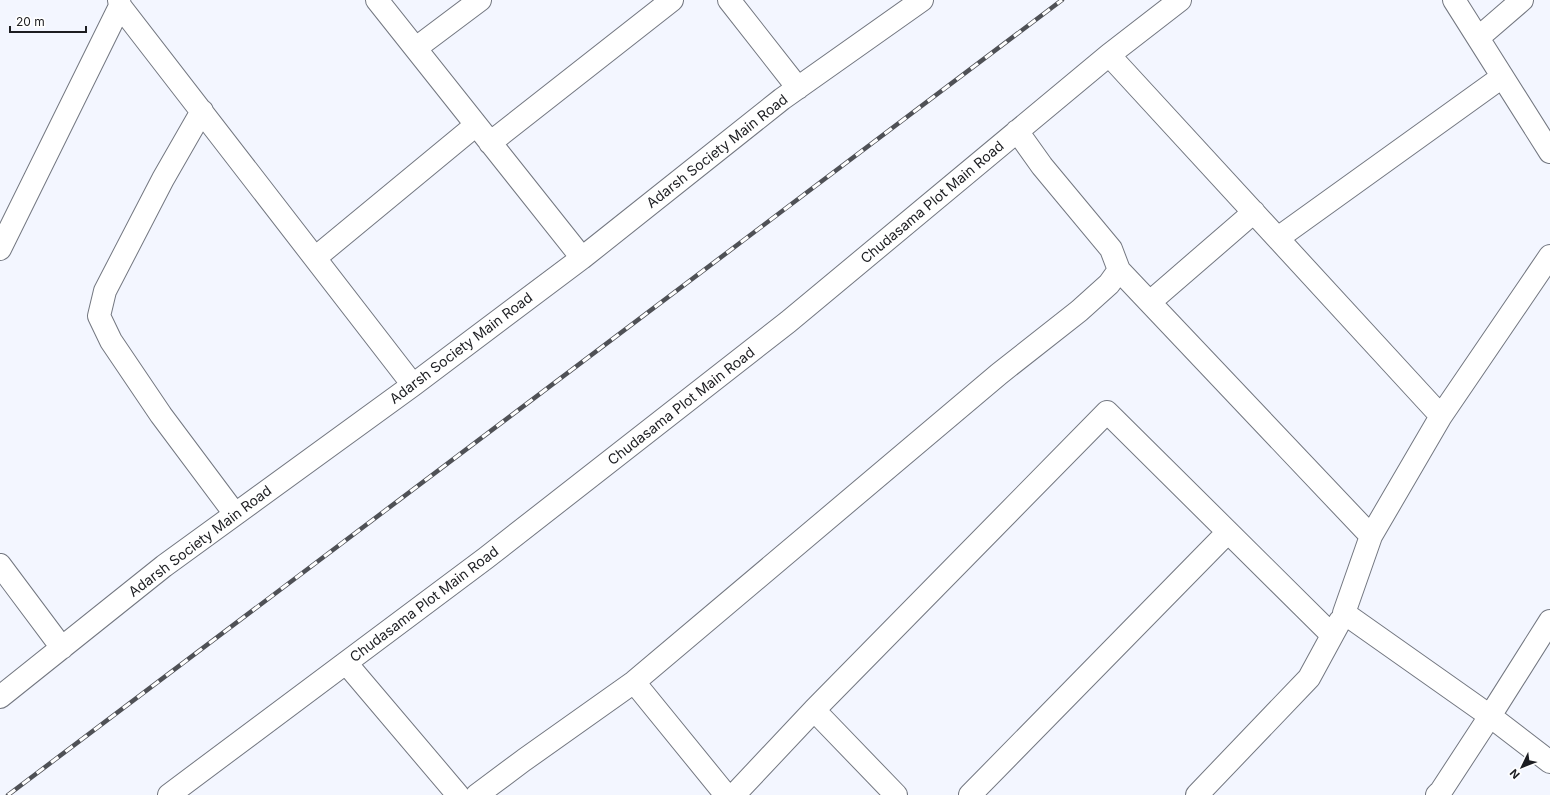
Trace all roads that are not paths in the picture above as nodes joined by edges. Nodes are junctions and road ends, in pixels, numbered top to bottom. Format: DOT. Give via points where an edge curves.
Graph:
graph roads {
  1 [pos="377,0"];
  2 [pos="480,0"];
  3 [pos="672,0"];
  4 [pos="730,0"];
  5 [pos="922,0"];
  6 [pos="1180,0"];
  7 [pos="1454,0"];
  8 [pos="1522,0"];
  9 [pos="120,3"];
  10 [pos="1478,38"];
  11 [pos="416,48"];
  12 [pos="1109,55"];
  13 [pos="1502,76"];
  14 [pos="798,88"];
  15 [pos="202,111"];
  16 [pos="476,125"];
  17 [pos="1017,131"];
  18 [pos="490,143"];
  19 [pos="1550,152"];
  20 [pos="1254,212"];
  21 [pos="1278,238"];
  22 [pos="0,249"];
  23 [pos="315,258"];
  24 [pos="582,258"];
  25 [pos="1547,267"];
  26 [pos="1119,270"];
  27 [pos="1150,302"];
  28 [pos="413,385"];
  29 [pos="1441,416"];
  30 [pos="235,514"];
  31 [pos="1228,532"];
  32 [pos="1371,536"];
  33 [pos="0,565"];
  34 [pos="1344,613"];
  35 [pos="1550,621"];
  36 [pos="1332,635"];
  37 [pos="62,648"];
  38 [pos="346,663"];
  39 [pos="634,682"];
  40 [pos="0,697"];
  41 [pos="814,710"];
  42 [pos="1490,716"];
  43 [pos="1550,762"];
  44 [pos="169,795"];
  45 [pos="458,795"];
  46 [pos="477,795"];
  47 [pos="726,795"];
  48 [pos="734,795"];
  49 [pos="896,795"];
  50 [pos="970,795"];
  51 [pos="1197,795"];
  52 [pos="1437,795"];
  1 -- 11 [label="street"];
  2 -- 11 [label="street"];
  3 -- 18 [label="street"];
  4 -- 14 [label="street"];
  5 -- 14 [label="street, Adarsh Society Main Road"];
  6 -- 12 [label="street, Chudasama Plot Main Road"];
  7 -- 10 [label="street"];
  8 -- 10 [label="street"];
  9 -- 15 [label="street"];
  9 -- 22 [label="street"];
  10 -- 13 [label="street"];
  11 -- 16 [label="street"];
  12 -- 17 [label="street, Chudasama Plot Main Road"];
  12 -- 20 [label="street"];
  13 -- 19 [label="street"];
  13 -- 21 [label="street"];
  14 -- 24 [label="street, Adarsh Society Main Road"];
  15 -- 23 [label="street"];
  15 -- 30 [label="street" via="162,179 105,291 99,316 111,341 161,415"];
  16 -- 18 [label="street"];
  16 -- 23 [label="street"];
  17 -- 26 [label="street" via="1042,166 1111,249"];
  17 -- 38 [label="street, Chudasama Plot Main Road" via="788,322 486,558"];
  18 -- 24 [label="street"];
  20 -- 21 [label="street"];
  20 -- 27 [label="street"];
  21 -- 29 [label="street"];
  23 -- 28 [label="street"];
  24 -- 28 [label="street, Adarsh Society Main Road"];
  25 -- 29 [label="street"];
  26 -- 27 [label="street"];
  26 -- 39 [label="street" via="1108,284 1079,310 999,374"];
  27 -- 32 [label="street"];
  28 -- 30 [label="street, Adarsh Society Main Road"];
  29 -- 32 [label="street"];
  30 -- 37 [label="street, Adarsh Society Main Road" via="164,566"];
  31 -- 36 [label="street"];
  31 -- 41 [label="street" via="1108,412"];
  31 -- 50 [label="street"];
  32 -- 34 [label="street"];
  33 -- 37 [label="street"];
  34 -- 36 [label="street"];
  34 -- 42 [label="street"];
  35 -- 42 [label="street"];
  36 -- 51 [label="street" via="1309,678"];
  37 -- 40 [label="street, Adarsh Society Main Road"];
  38 -- 44 [label="street, Chudasama Plot Main Road"];
  38 -- 45 [label="street"];
  39 -- 46 [label="street"];
  39 -- 47 [label="street"];
  41 -- 48 [label="street"];
  41 -- 49 [label="street"];
  42 -- 43 [label="street"];
  42 -- 52 [label="street"];
}
